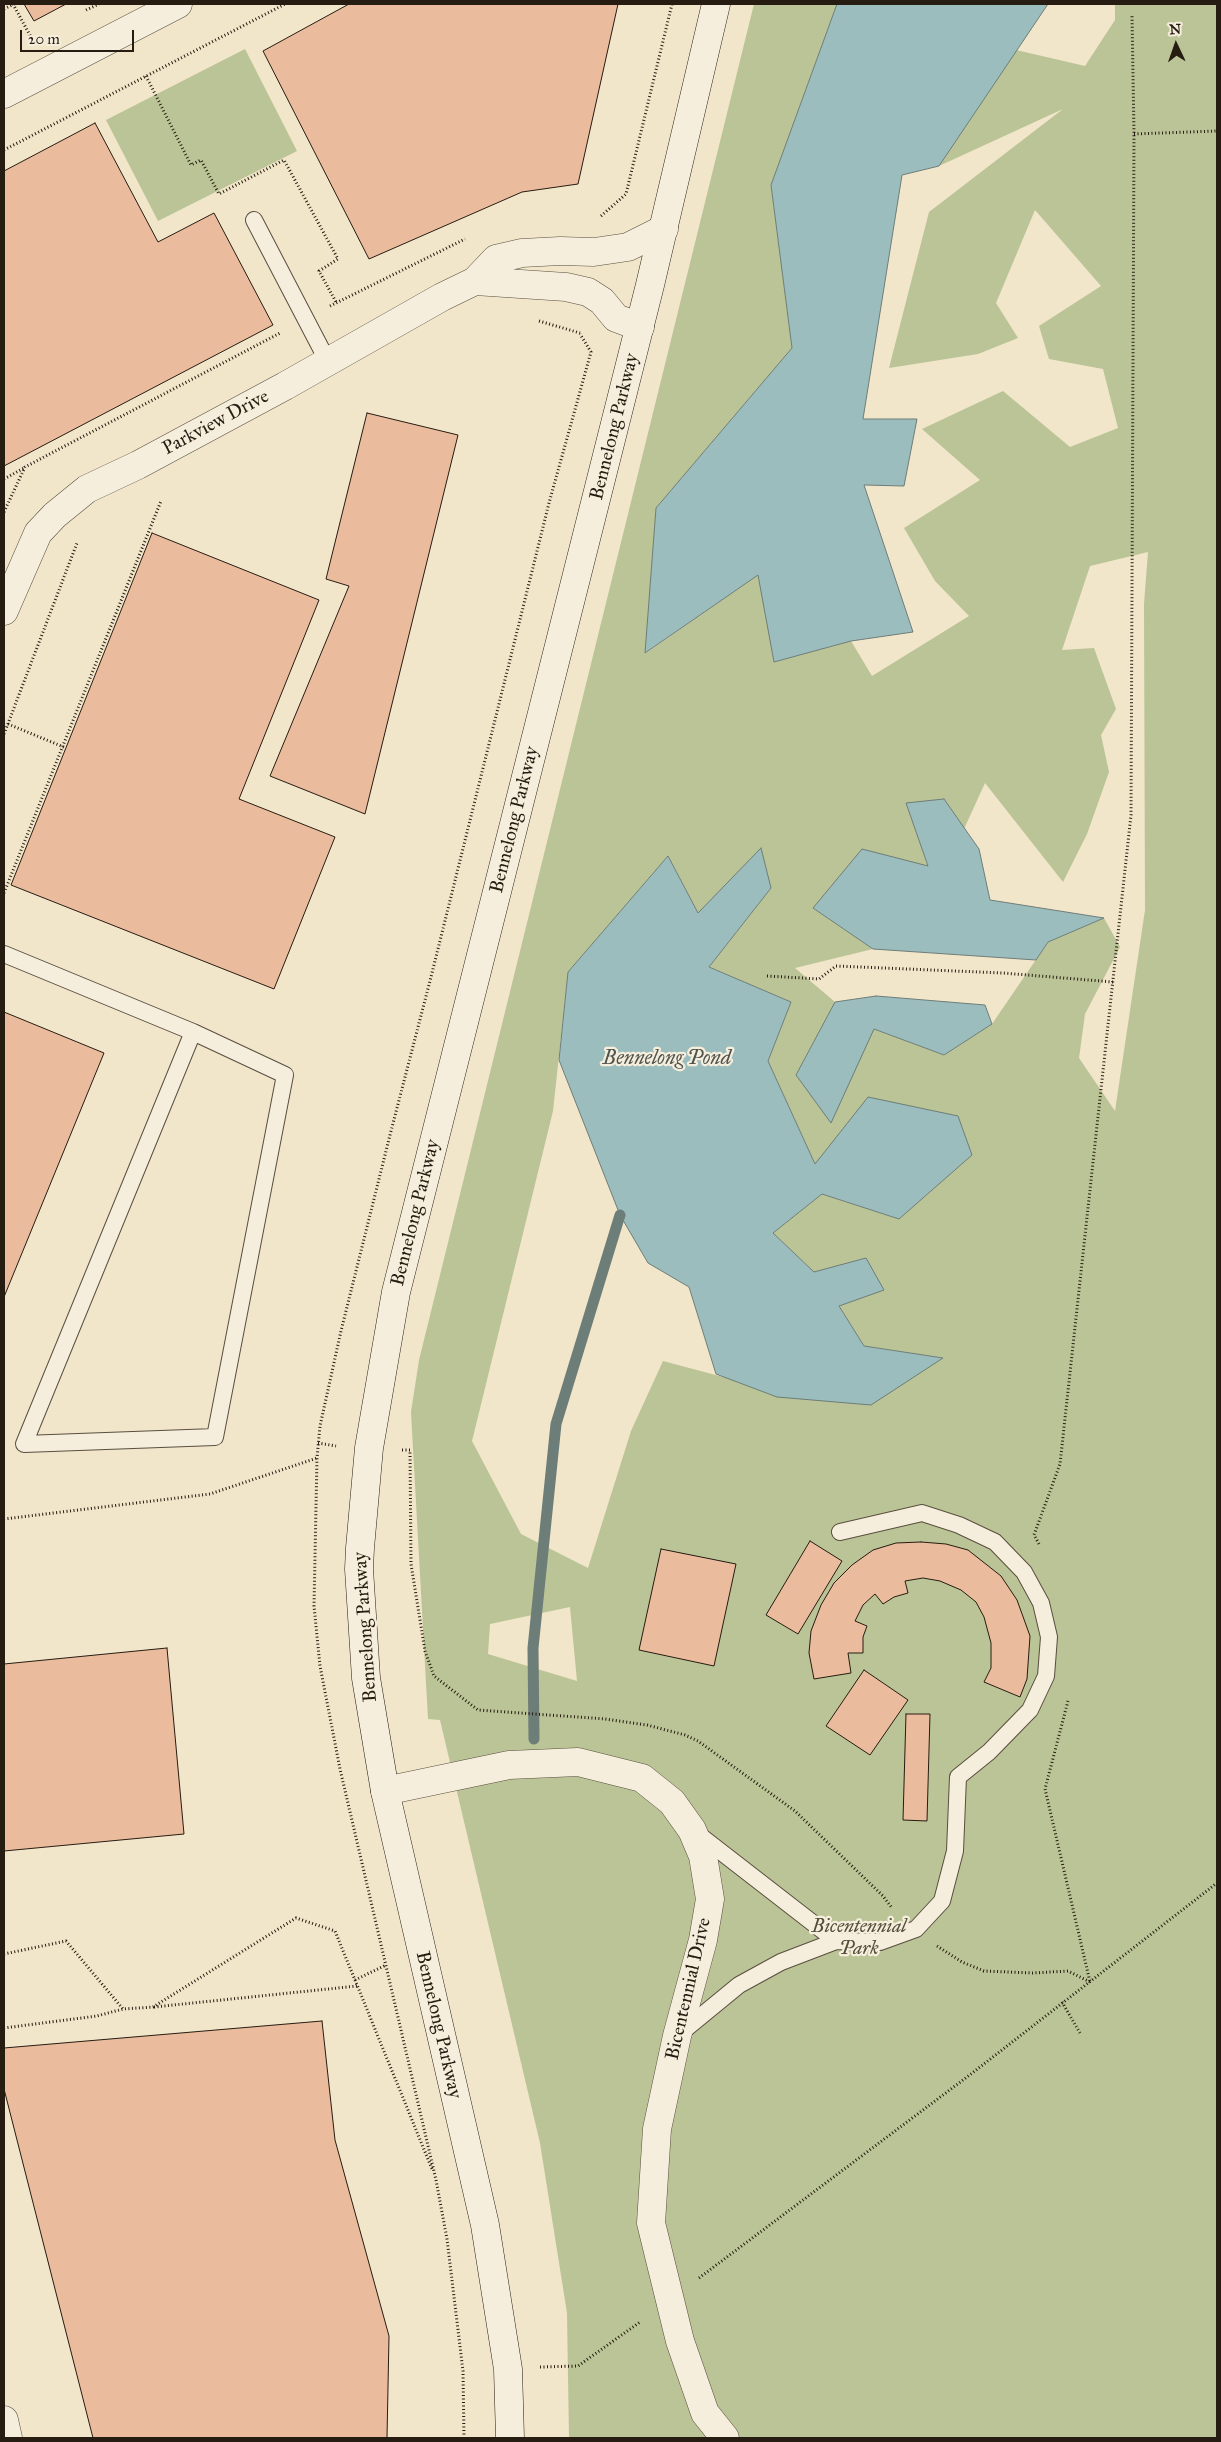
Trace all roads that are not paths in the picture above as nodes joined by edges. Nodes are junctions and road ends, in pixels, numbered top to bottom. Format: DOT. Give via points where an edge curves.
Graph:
graph roads {
  1 [pos="178,4"];
  2 [pos="716,4"];
  3 [pos="4,94"];
  4 [pos="254,220"];
  5 [pos="664,229"];
  6 [pos="475,281"];
  7 [pos="640,327"];
  8 [pos="328,362"];
  9 [pos="4,612"];
  10 [pos="4,954"];
  11 [pos="193,1032"];
  12 [pos="840,1532"];
  13 [pos="386,1791"];
  14 [pos="692,1830"];
  15 [pos="836,1941"];
  16 [pos="677,2036"];
  17 [pos="4,2420"];
  18 [pos="8,2438"];
  19 [pos="510,2438"];
  20 [pos="725,2438"];
  1 -- 3 [label="street"];
  2 -- 5 [label="street, Bennelong Parkway"];
  4 -- 8 [label="lane"];
  5 -- 6 [label="street, Parkview Drive" via="628,247 594,252 522,254 496,259"];
  5 -- 7 [label="street, Bennelong Parkway"];
  6 -- 7 [label="street, Parkview Drive" via="566,287 588,292 602,301 616,318"];
  6 -- 8 [label="street, Parkview Drive"];
  7 -- 13 [label="street, Bennelong Parkway" via="394,1302 369,1448 358,1569 366,1678"];
  8 -- 9 [label="street, Parkview Drive" via="87,490 55,514 38,533"];
  10 -- 11 [label="lane"];
  11 -- 11 [label="lane" via="28,1435 24,1444 215,1437 285,1075"];
  12 -- 15 [label="lane" via="922,1513 960,1525 995,1542 1024,1572 1041,1603 1049,1637 1046,1676 1030,1710 989,1752 958,1777 955,1851 942,1901 916,1929 880,1942"];
  13 -- 14 [label="street, Bicentennial Drive" via="509,1765 578,1762 642,1778 672,1802"];
  13 -- 19 [label="street, Bennelong Parkway" via="485,2224 508,2369"];
  14 -- 15 [label="lane"];
  14 -- 16 [label="street, Bicentennial Drive" via="703,1856 710,1899 703,1940"];
  15 -- 16 [label="lane" via="781,1962 739,1985"];
  16 -- 20 [label="street, Bicentennial Drive" via="657,2130 651,2223 680,2342 705,2413"];
  17 -- 18 [label="street"];
}
